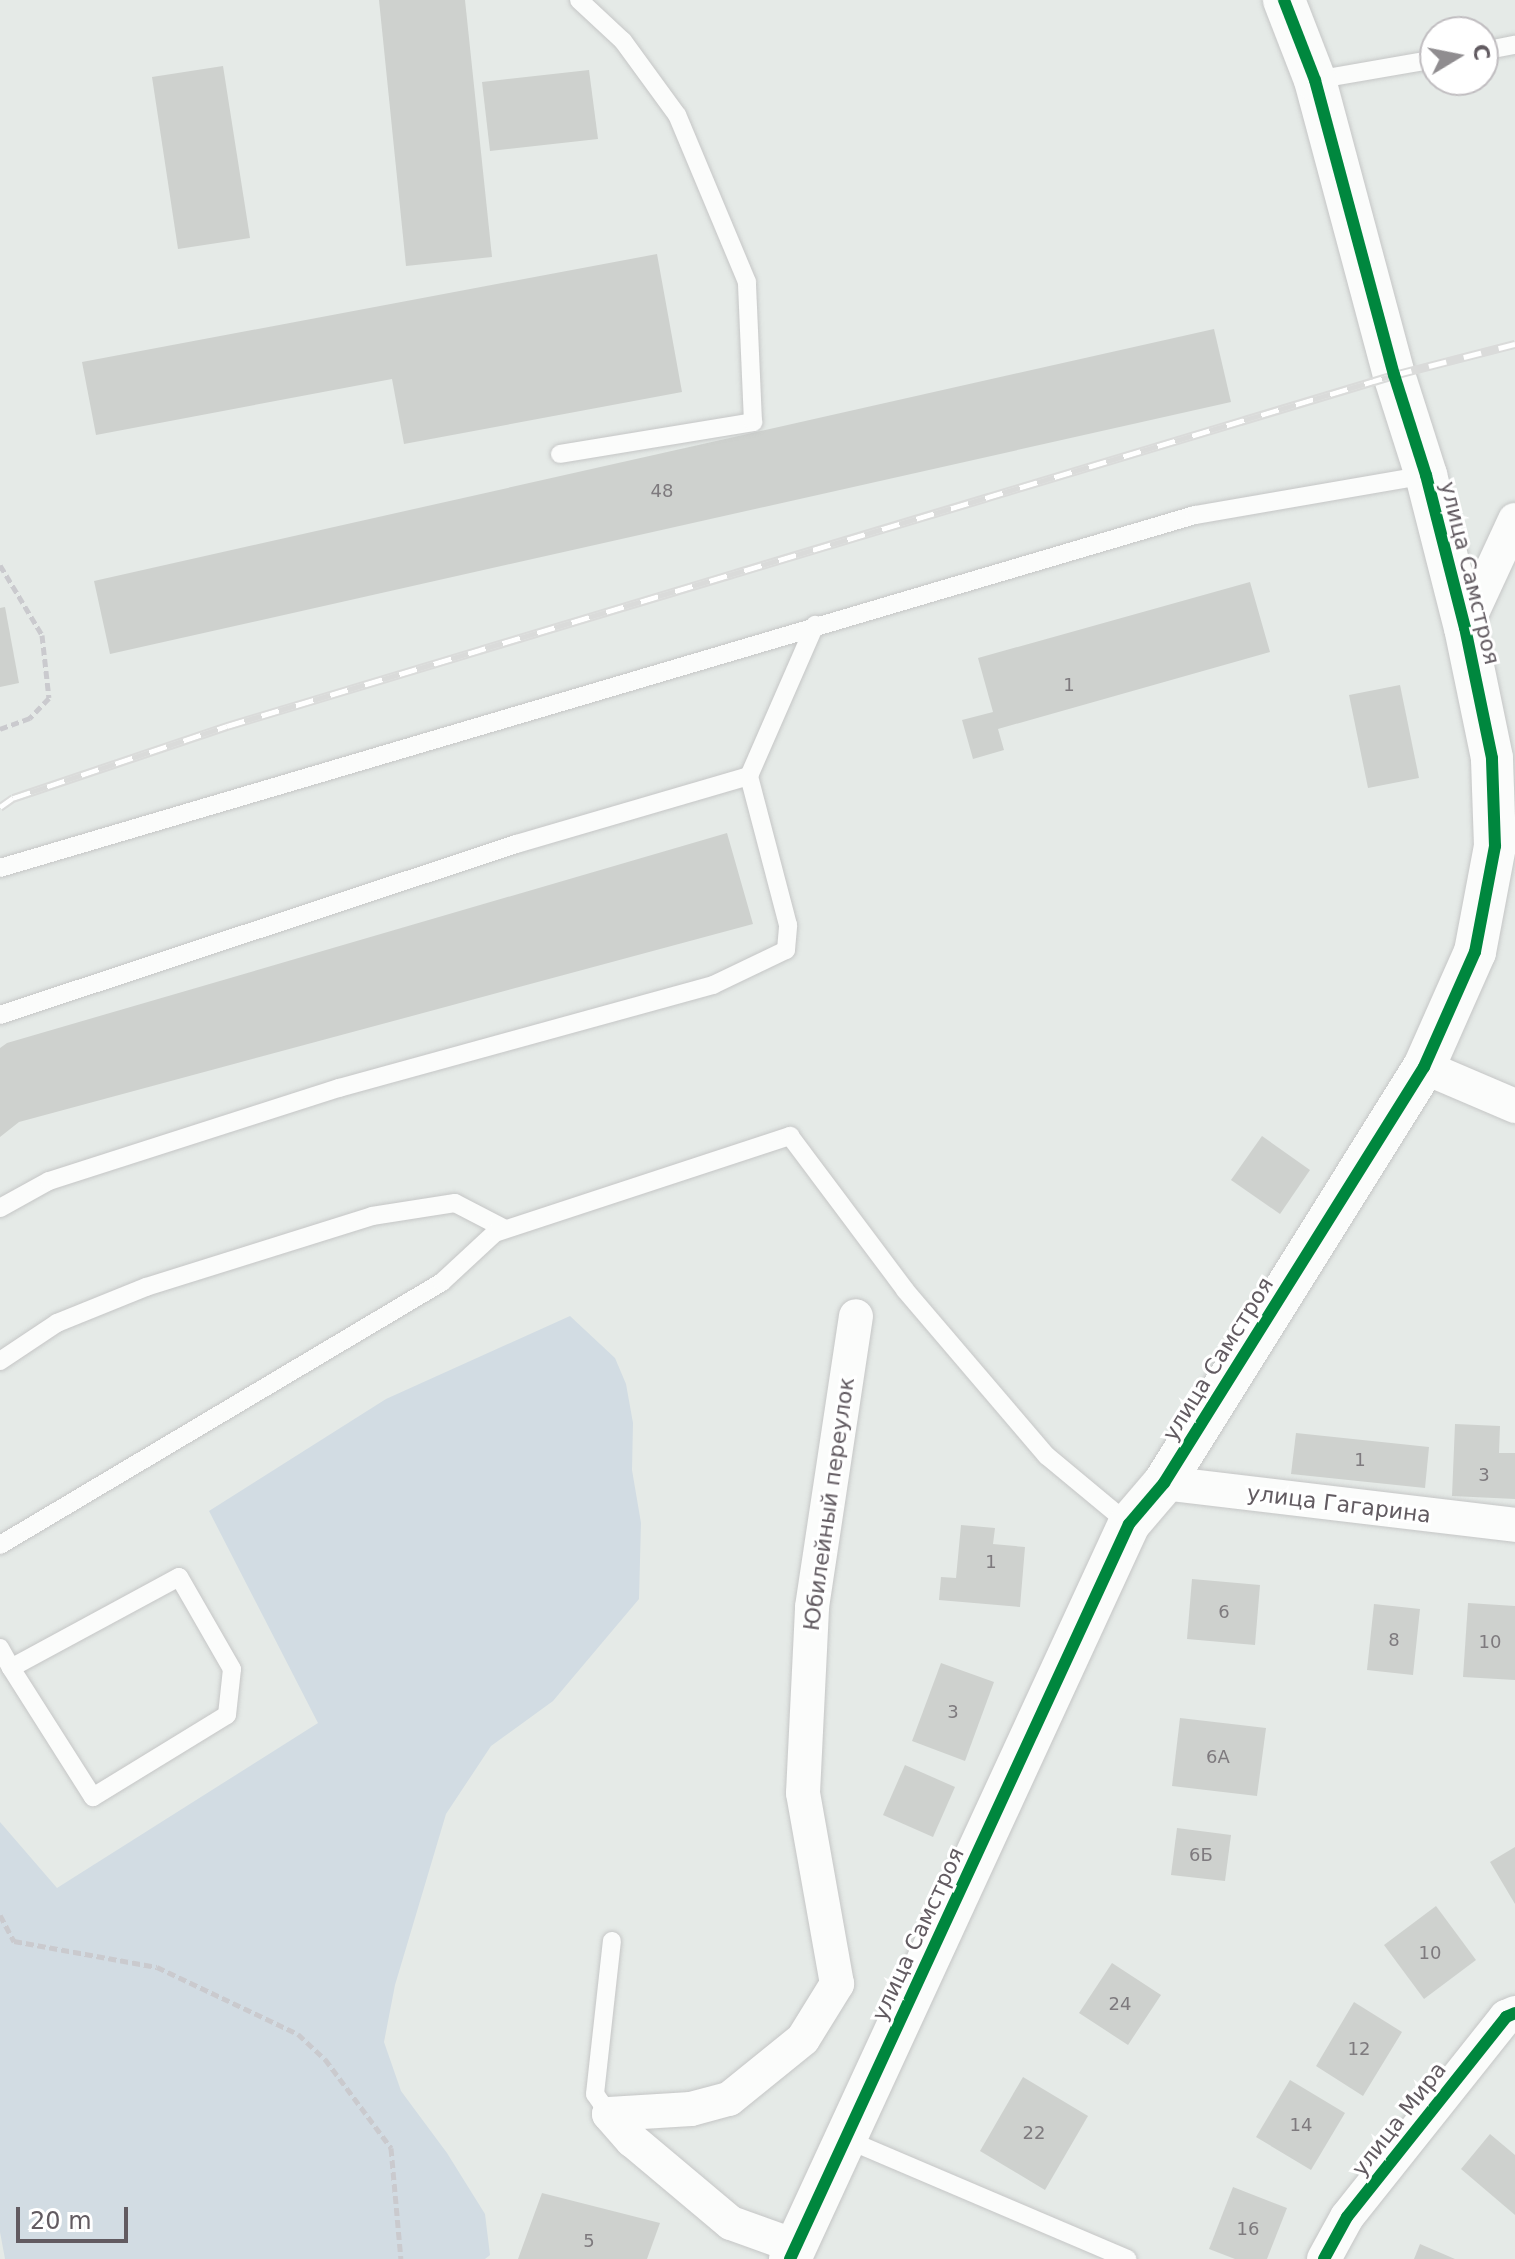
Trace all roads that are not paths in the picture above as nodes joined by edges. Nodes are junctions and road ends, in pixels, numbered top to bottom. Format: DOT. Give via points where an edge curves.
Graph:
graph roads {
  1 [pos="579,0"];
  2 [pos="1284,0"];
  3 [pos="1419,62"];
  4 [pos="1315,80"];
  5 [pos="560,454"];
  6 [pos="1421,462"];
  7 [pos="1515,520"];
  8 [pos="815,625"];
  9 [pos="1465,628"];
  10 [pos="749,776"];
  11 [pos="0,868"];
  12 [pos="0,1015"];
  13 [pos="1424,1067"];
  14 [pos="1515,1106"];
  15 [pos="0,1208"];
  16 [pos="505,1229"];
  17 [pos="856,1316"];
  18 [pos="0,1361"];
  19 [pos="1164,1483"];
  20 [pos="1129,1524"];
  21 [pos="1515,1525"];
  22 [pos="0,1545"];
  23 [pos="0,1648"];
  24 [pos="11,1668"];
  25 [pos="612,1941"];
  26 [pos="1515,2013"];
  27 [pos="609,2114"];
  28 [pos="846,2139"];
  29 [pos="793,2253"];
  30 [pos="1127,2259"];
  31 [pos="1324,2259"];
  1 -- 5 [label="lane" via="623,41 677,115 747,282 753,422"];
  2 -- 4 [label="street, улица Самстроя"];
  3 -- 4 [label="lane"];
  4 -- 6 [label="street, улица Самстроя"];
  6 -- 8 [label="lane" via="1195,515"];
  6 -- 9 [label="street, улица Самстроя"];
  7 -- 9 [label="street"];
  8 -- 10 [label="lane"];
  8 -- 11 [label="lane"];
  9 -- 13 [label="street, улица Самстроя" via="1492,758 1495,846 1475,952"];
  10 -- 12 [label="lane" via="502,849"];
  10 -- 15 [label="lane" via="788,925 786,950 713,985 339,1088 49,1181"];
  13 -- 14 [label="street"];
  13 -- 19 [label="street, улица Самстроя"];
  16 -- 18 [label="lane" via="455,1203 372,1216 146,1287 57,1323"];
  16 -- 20 [label="lane" via="790,1136 905,1290 1047,1456"];
  16 -- 22 [label="lane" via="442,1282"];
  17 -- 27 [label="street, Юбилейный переулок" via="812,1607 803,1793 837,1984 803,2039 729,2099 691,2109"];
  19 -- 20 [label="street, улица Самстроя"];
  19 -- 21 [label="street, улица Гагарина"];
  20 -- 28 [label="street, улица Самстроя"];
  23 -- 24 [label="lane"];
  24 -- 24 [label="lane" via="93,1797 227,1715 232,1669 179,1577"];
  25 -- 27 [label="lane" via="595,2094"];
  26 -- 31 [label="street, улица Мира" via="1506,2017 1347,2217"];
  27 -- 29 [label="street" via="632,2140 731,2223"];
  28 -- 29 [label="street, улица Самстроя"];
  28 -- 30 [label="lane"];
}
